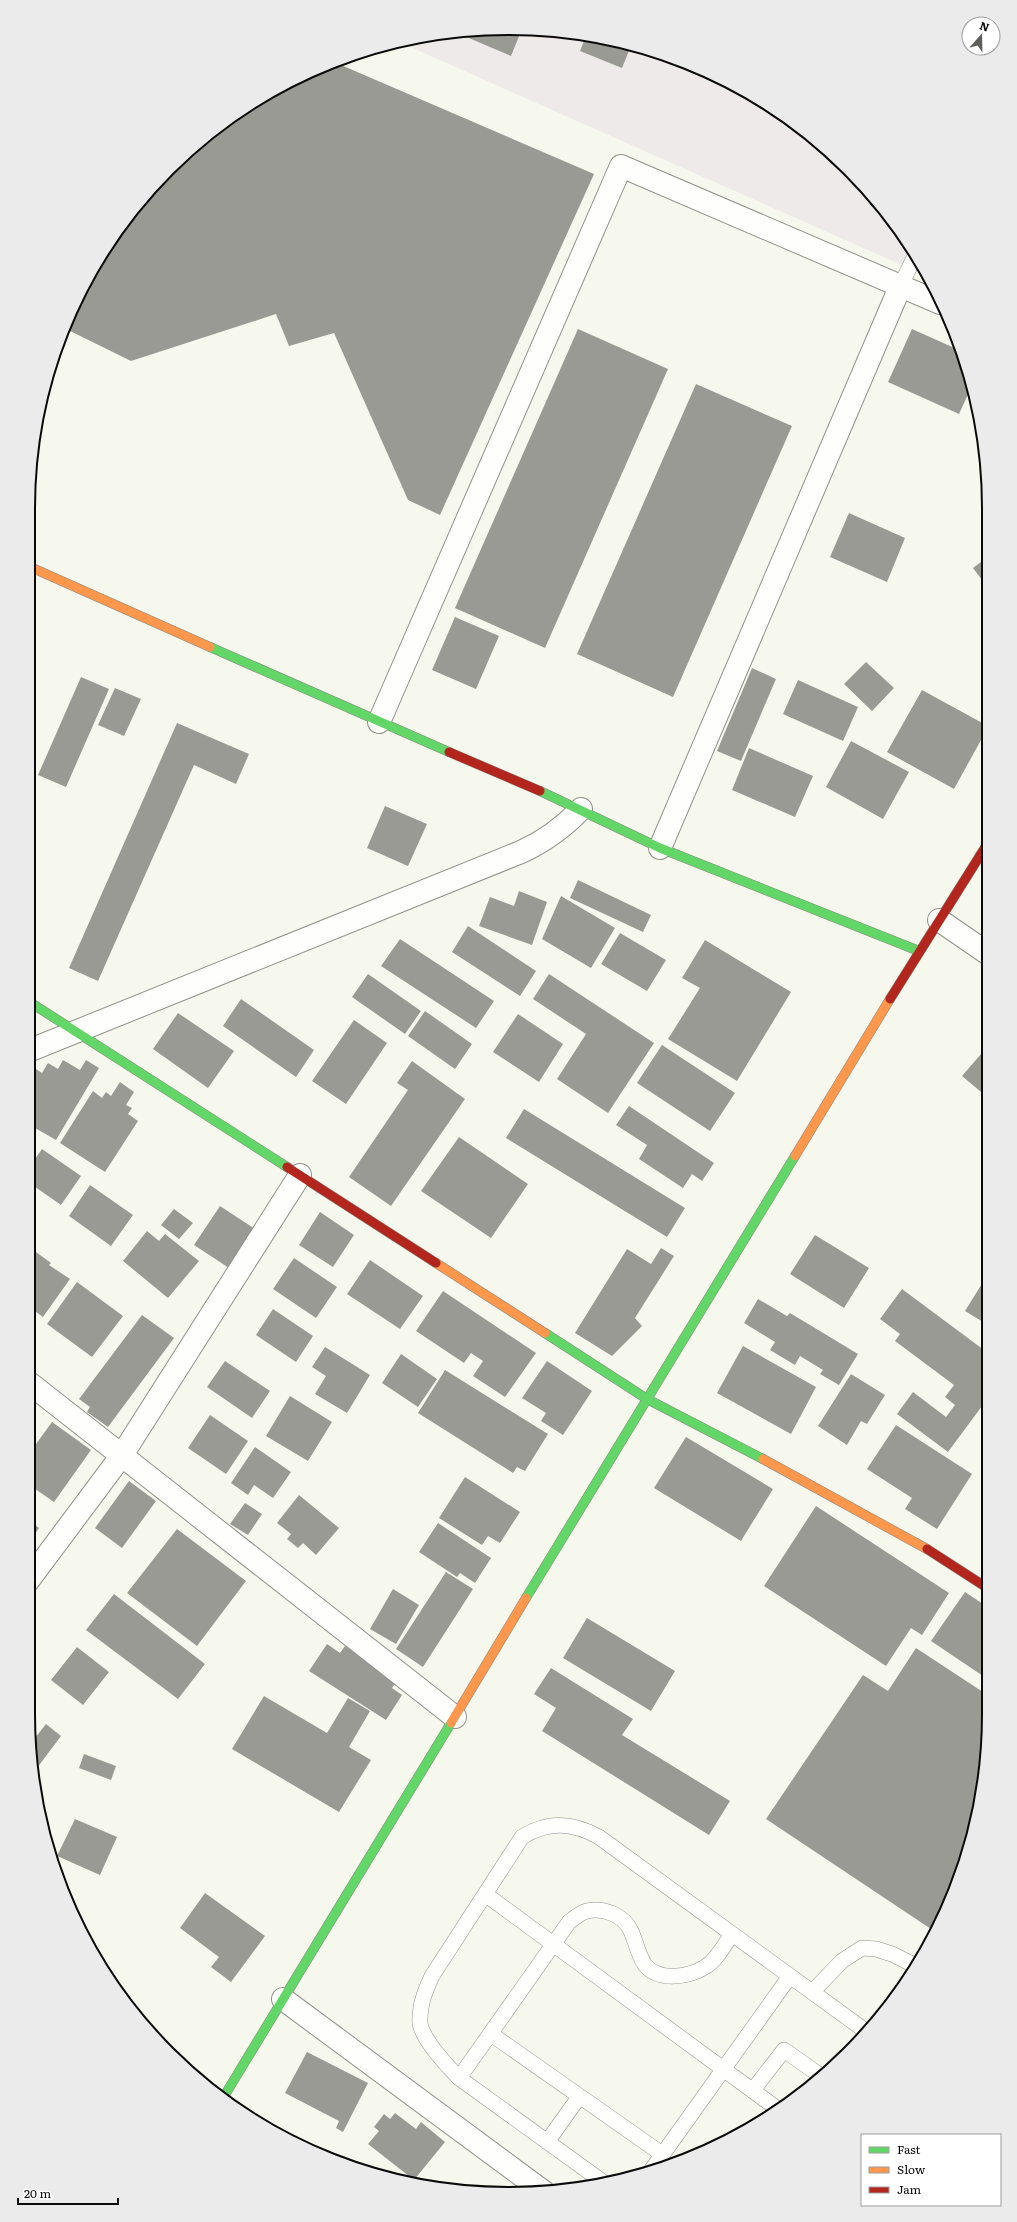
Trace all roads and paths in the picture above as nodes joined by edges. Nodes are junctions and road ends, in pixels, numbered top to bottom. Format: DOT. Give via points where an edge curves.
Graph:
graph roads {
  1 [pos="912,261"];
  2 [pos="900,287"];
  3 [pos="934,300"];
  4 [pos="35,569"];
  5 [pos="379,722"];
  6 [pos="581,809"];
  7 [pos="660,848"];
  8 [pos="982,852"];
  9 [pos="939,920"];
  10 [pos="982,950"];
  11 [pos="919,951"];
  12 [pos="35,1005"];
  13 [pos="77,1031"];
  14 [pos="35,1048"];
  15 [pos="300,1175"];
  16 [pos="35,1387"];
  17 [pos="647,1399"];
  18 [pos="122,1455"];
  19 [pos="35,1572"];
  20 [pos="982,1584"];
  21 [pos="455,1717"];
  22 [pos="485,1894"];
  23 [pos="732,1934"];
  24 [pos="554,1946"];
  25 [pos="910,1964"];
  26 [pos="790,1976"];
  27 [pos="812,1992"];
  28 [pos="283,1999"];
  29 [pos="861,2029"];
  30 [pos="491,2034"];
  31 [pos="723,2069"];
  32 [pos="816,2073"];
  33 [pos="459,2078"];
  34 [pos="753,2090"];
  35 [pos="226,2093"];
  36 [pos="579,2096"];
  37 [pos="771,2107"];
  38 [pos="547,2142"];
  39 [pos="662,2154"];
  40 [pos="656,2164"];
  41 [pos="599,2178"];
  42 [pos="536,2186"];
  1 -- 2 [label="lane"];
  2 -- 3 [label="street"];
  2 -- 5 [label="street" via="621,166"];
  2 -- 7 [label="street"];
  4 -- 5 [label="street"];
  5 -- 6 [label="street"];
  6 -- 7 [label="street"];
  6 -- 13 [label="street" via="557,832 521,852"];
  7 -- 11 [label="street"];
  8 -- 9 [label="street"];
  9 -- 10 [label="street"];
  9 -- 11 [label="street"];
  11 -- 17 [label="street"];
  12 -- 13 [label="street"];
  13 -- 14 [label="street"];
  13 -- 15 [label="street"];
  15 -- 17 [label="street"];
  15 -- 18 [label="street"];
  16 -- 18 [label="street"];
  17 -- 20 [label="street" via="910,1538"];
  17 -- 21 [label="street"];
  18 -- 19 [label="street"];
  18 -- 21 [label="street"];
  21 -- 28 [label="street"];
  22 -- 23 [label="lane" via="522,1837 545,1826 572,1826 599,1837"];
  22 -- 24 [label="lane"];
  22 -- 33 [label="lane" via="432,1976 422,1999 420,2024 442,2059"];
  23 -- 24 [label="lane" via="706,1967 674,1976 652,1970 645,1964 626,1922 617,1915 600,1910 586,1911 569,1922"];
  23 -- 26 [label="lane"];
  24 -- 30 [label="lane"];
  24 -- 31 [label="lane"];
  25 -- 27 [label="lane" via="882,1951 862,1948 842,1961"];
  26 -- 27 [label="lane"];
  26 -- 31 [label="lane"];
  27 -- 29 [label="lane"];
  28 -- 35 [label="street"];
  28 -- 42 [label="street"];
  30 -- 33 [label="lane"];
  30 -- 36 [label="lane"];
  31 -- 34 [label="lane"];
  31 -- 39 [label="lane"];
  32 -- 34 [label="lane" via="784,2050"];
  33 -- 38 [label="lane"];
  34 -- 37 [label="lane"];
  36 -- 38 [label="lane"];
  36 -- 39 [label="lane"];
  38 -- 41 [label="lane"];
  39 -- 40 [label="lane"];
}
